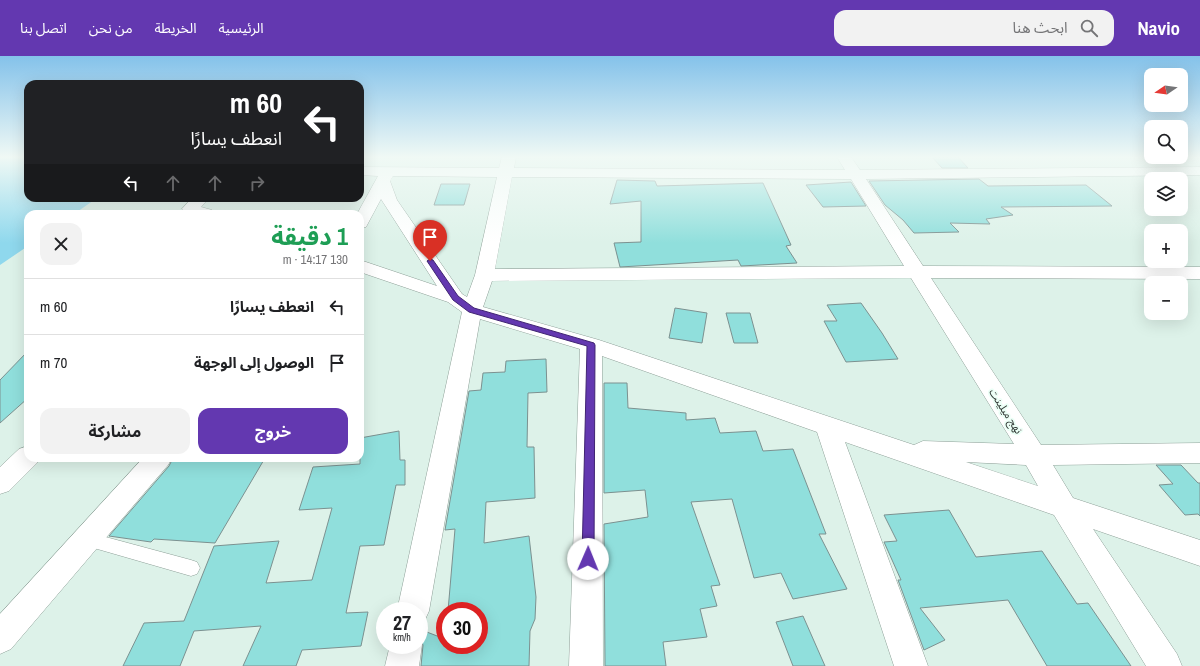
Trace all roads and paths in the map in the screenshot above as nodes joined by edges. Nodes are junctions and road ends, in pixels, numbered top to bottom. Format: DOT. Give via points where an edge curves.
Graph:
graph roads {
  1 [pos="380,185"];
  2 [pos="387,185"];
  3 [pos="503,185"];
  4 [pos="861,185"];
  5 [pos="197,202"];
  6 [pos="193,210"];
  7 [pos="364,215"];
  8 [pos="364,267"];
  9 [pos="916,272"];
  10 [pos="1200,273"];
  11 [pos="484,275"];
  12 [pos="463,304"];
  13 [pos="591,345"];
  14 [pos="827,426"];
  15 [pos="901,450"];
  16 [pos="1200,453"];
  17 [pos="1034,455"];
  18 [pos="24,460"];
  19 [pos="155,462"];
  20 [pos="0,483"];
  21 [pos="1064,507"];
  22 [pos="87,539"];
  23 [pos="1200,553"];
  24 [pos="191,568"];
  25 [pos="414,602"];
  26 [pos="0,638"];
  27 [pos="404,654"];
  28 [pos="402,666"];
  29 [pos="586,666"];
  30 [pos="911,666"];
  31 [pos="1165,666"];
  1 -- 7 [label="street"];
  2 -- 12 [label="street" via="389,200"];
  3 -- 11 [label="street"];
  4 -- 9 [label="street, نهج ميلينت"];
  5 -- 6 [label="street" via="190,209"];
  8 -- 12 [label="street"];
  9 -- 10 [label="street"];
  9 -- 11 [label="street"];
  9 -- 17 [label="street, نهج ميلينت"];
  11 -- 12 [label="street"];
  12 -- 13 [label="street"];
  12 -- 25 [label="street"];
  13 -- 14 [label="street"];
  13 -- 29 [label="street"];
  14 -- 15 [label="street"];
  14 -- 30 [label="street"];
  15 -- 17 [label="street"];
  15 -- 21 [label="street"];
  16 -- 17 [label="street"];
  17 -- 21 [label="street, نهج ميلينت"];
  18 -- 20 [label="street"];
  19 -- 22 [label="street"];
  21 -- 23 [label="street"];
  21 -- 31 [label="street, نهج ميلينت"];
  22 -- 24 [label="lane"];
  22 -- 26 [label="street"];
  27 -- 28 [label="street"];
}
